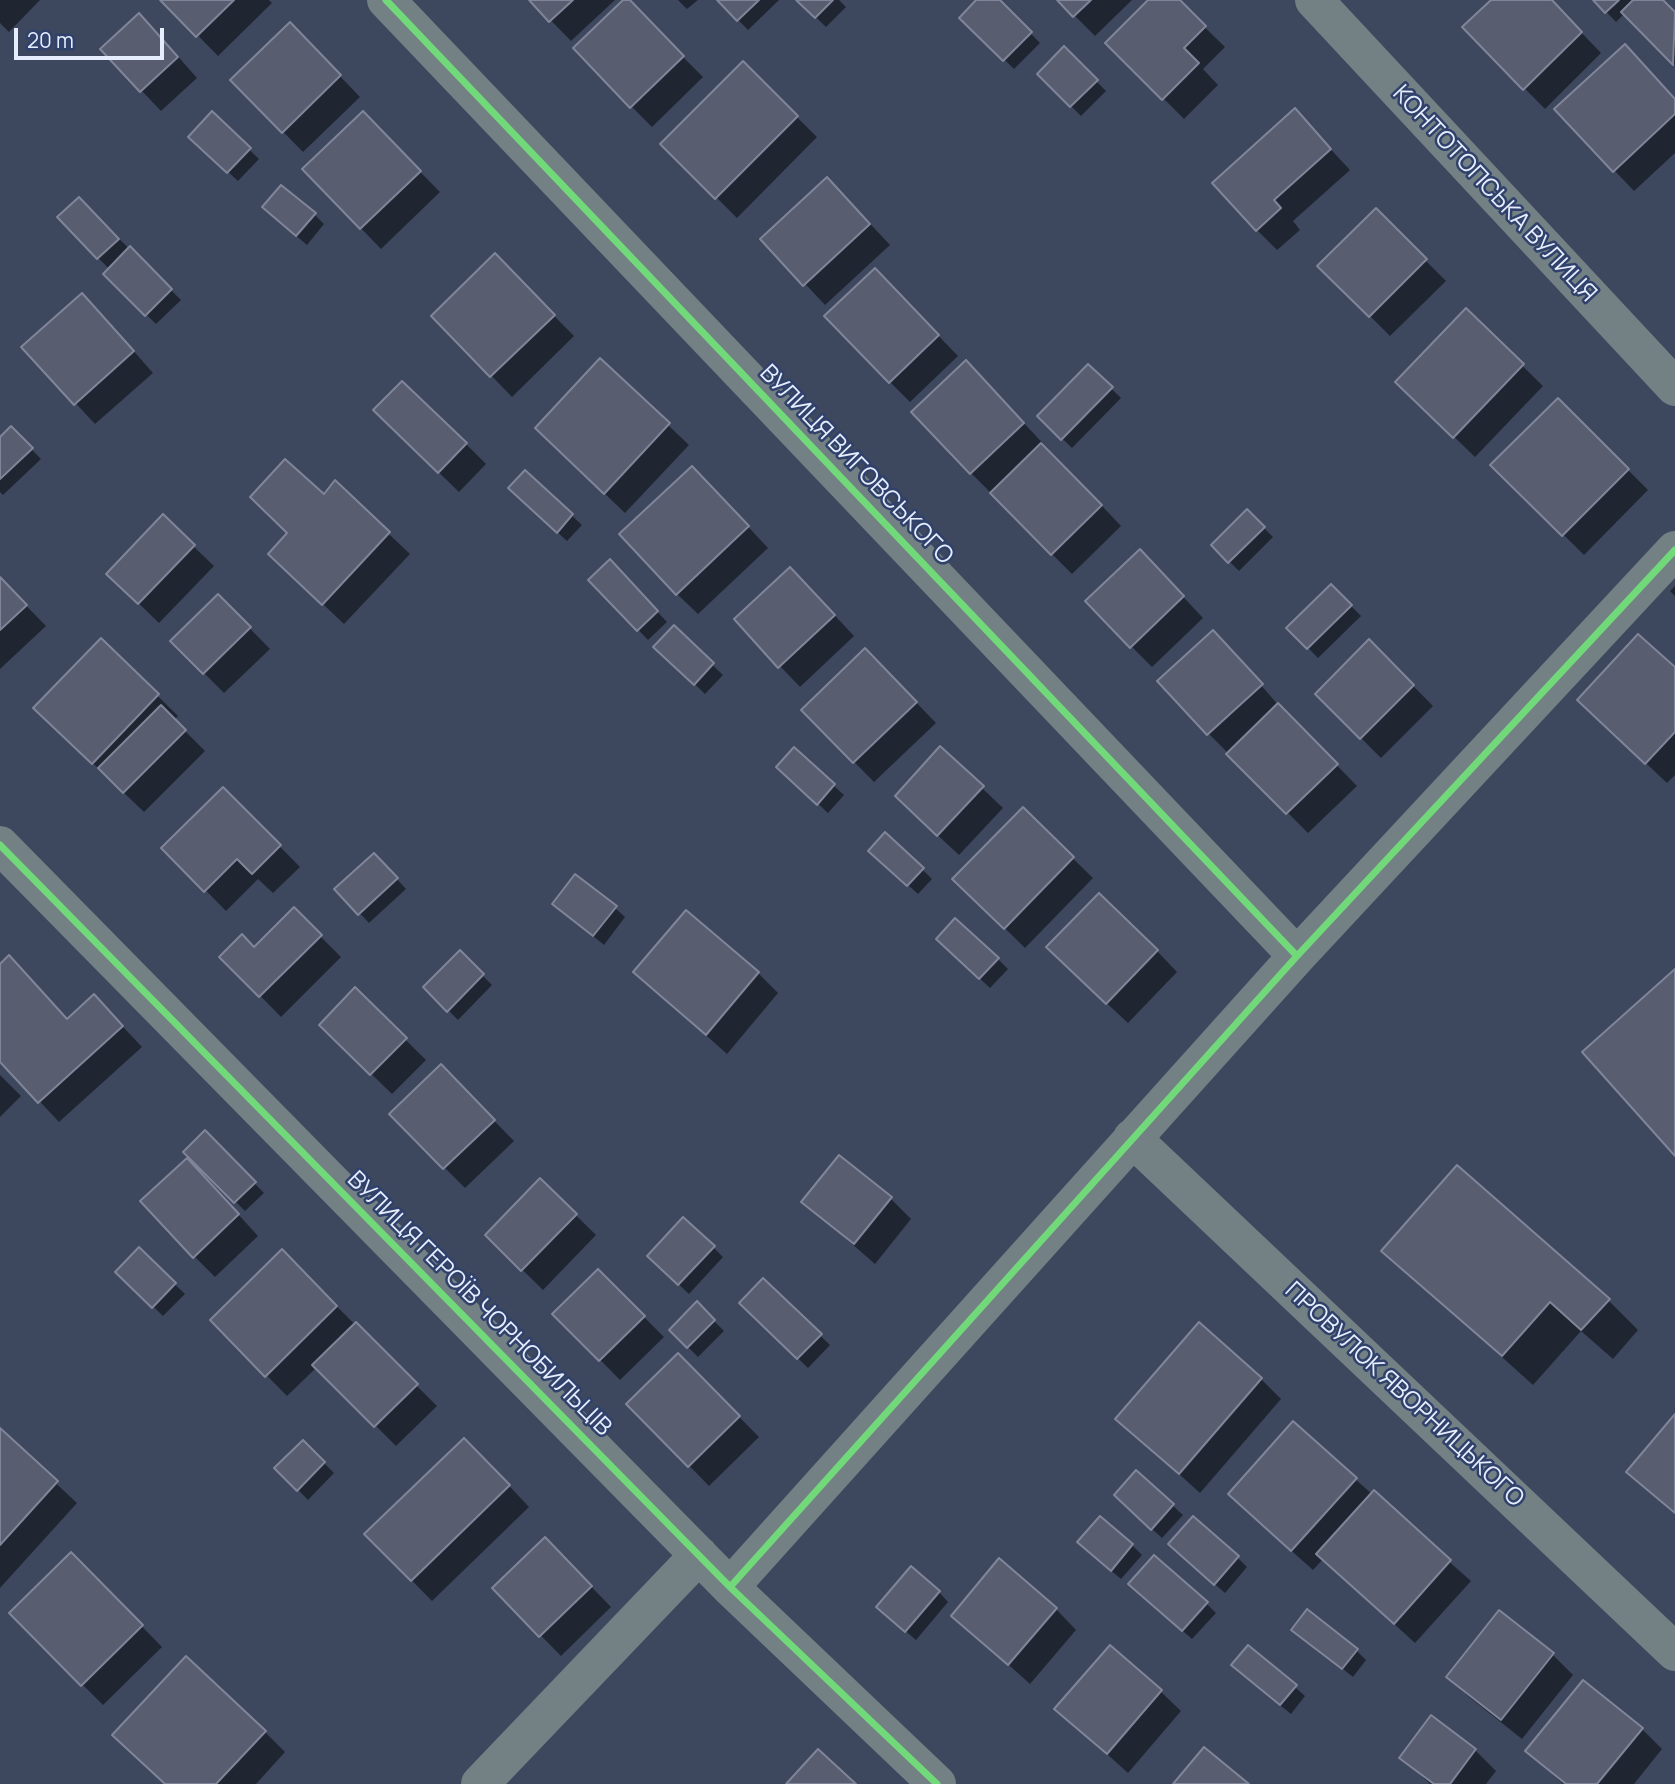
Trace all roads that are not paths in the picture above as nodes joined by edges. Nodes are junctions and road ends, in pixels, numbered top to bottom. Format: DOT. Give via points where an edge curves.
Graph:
graph roads {
  1 [pos="386,0"];
  2 [pos="1314,0"];
  3 [pos="1675,387"];
  4 [pos="1675,550"];
  5 [pos="0,845"];
  6 [pos="1297,956"];
  7 [pos="1132,1138"];
  8 [pos="699,1555"];
  9 [pos="730,1587"];
  10 [pos="1675,1652"];
  11 [pos="480,1784"];
  12 [pos="937,1784"];
  1 -- 6 [label="street, ВУЛИЦЯ ВИГОВСЬКОГО"];
  2 -- 3 [label="street, КОНТОТОПСЬКА ВУЛИЦЯ"];
  4 -- 6 [label="street"];
  5 -- 8 [label="street, ВУЛИЦЯ ГЕРОЇВ ЧОРНОБИЛЬЦІВ"];
  6 -- 7 [label="street"];
  7 -- 9 [label="street"];
  7 -- 10 [label="street, ПРОВУЛОК ЯВОРНИЦЬКОГО"];
  8 -- 9 [label="street, ВУЛИЦЯ ГЕРОЇВ ЧОРНОБИЛЬЦІВ"];
  8 -- 11 [label="street"];
  9 -- 12 [label="street, ВУЛИЦЯ ГЕРОЇВ ЧОРНОБИЛЬЦІВ"];
}
